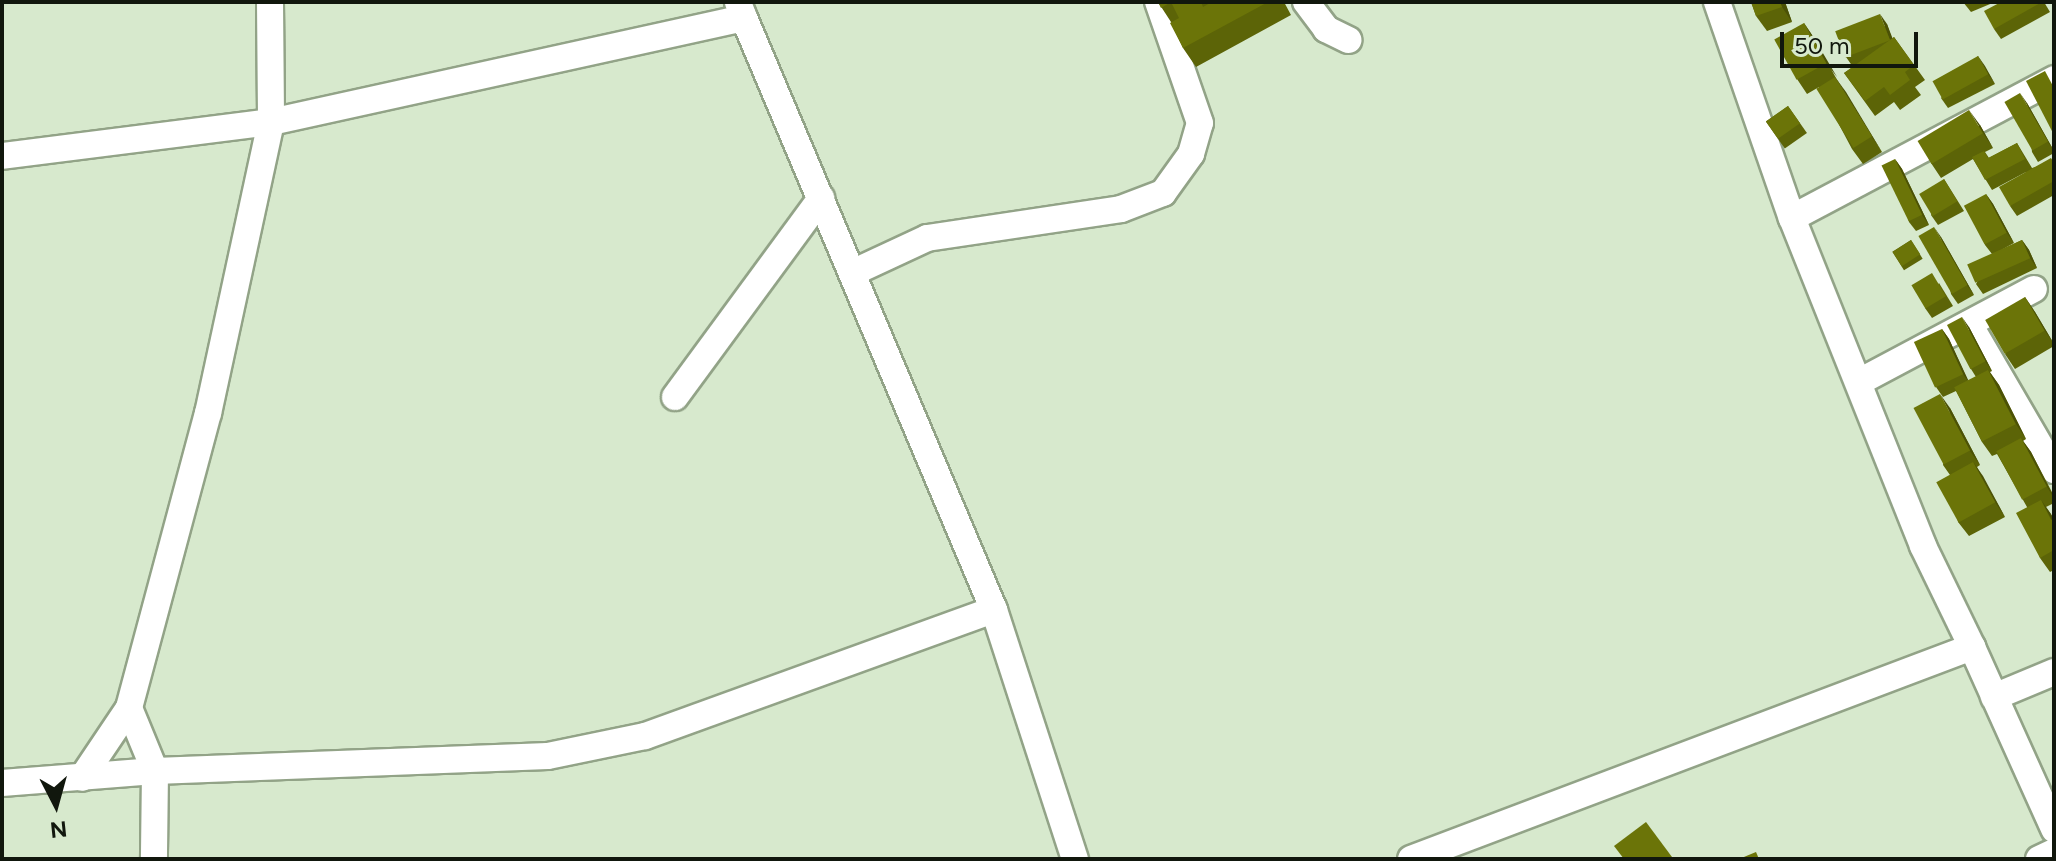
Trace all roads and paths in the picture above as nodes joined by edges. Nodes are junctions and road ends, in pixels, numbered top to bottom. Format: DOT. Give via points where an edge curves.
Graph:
graph roads {
  1 [pos="270,2"];
  2 [pos="1158,2"];
  3 [pos="1306,2"];
  4 [pos="1717,2"];
  5 [pos="741,10"];
  6 [pos="1349,40"];
  7 [pos="2054,79"];
  8 [pos="271,122"];
  9 [pos="2,156"];
  10 [pos="821,198"];
  11 [pos="1792,218"];
  12 [pos="852,273"];
  13 [pos="2034,289"];
  14 [pos="1969,324"];
  15 [pos="1859,382"];
  16 [pos="675,397"];
  17 [pos="2054,470"];
  18 [pos="994,610"];
  19 [pos="1972,647"];
  20 [pos="2054,672"];
  21 [pos="1994,697"];
  22 [pos="129,708"];
  23 [pos="155,771"];
  24 [pos="82,778"];
  25 [pos="2,783"];
  26 [pos="2054,829"];
  27 [pos="2054,852"];
  28 [pos="154,859"];
  29 [pos="1075,859"];
  30 [pos="1411,859"];
  31 [pos="2039,859"];
  1 -- 8 [label="street"];
  2 -- 12 [label="street" via="1161,23 1200,123 1191,154 1163,193 1121,209 927,238"];
  3 -- 6 [label="street" via="1326,29"];
  4 -- 11 [label="street"];
  5 -- 8 [label="street"];
  5 -- 10 [label="street"];
  7 -- 11 [label="street"];
  8 -- 9 [label="street"];
  8 -- 22 [label="street" via="208,413"];
  10 -- 12 [label="street"];
  10 -- 16 [label="street"];
  11 -- 15 [label="street"];
  12 -- 18 [label="street"];
  13 -- 14 [label="street"];
  14 -- 15 [label="street"];
  14 -- 17 [label="street"];
  15 -- 19 [label="street" via="1923,546"];
  18 -- 23 [label="street" via="645,736 548,756"];
  18 -- 29 [label="street"];
  19 -- 21 [label="street"];
  19 -- 30 [label="street"];
  20 -- 21 [label="street"];
  21 -- 26 [label="street"];
  22 -- 23 [label="street"];
  22 -- 24 [label="street"];
  23 -- 24 [label="street"];
  23 -- 28 [label="street"];
  24 -- 25 [label="street"];
  27 -- 31 [label="street"];
}
